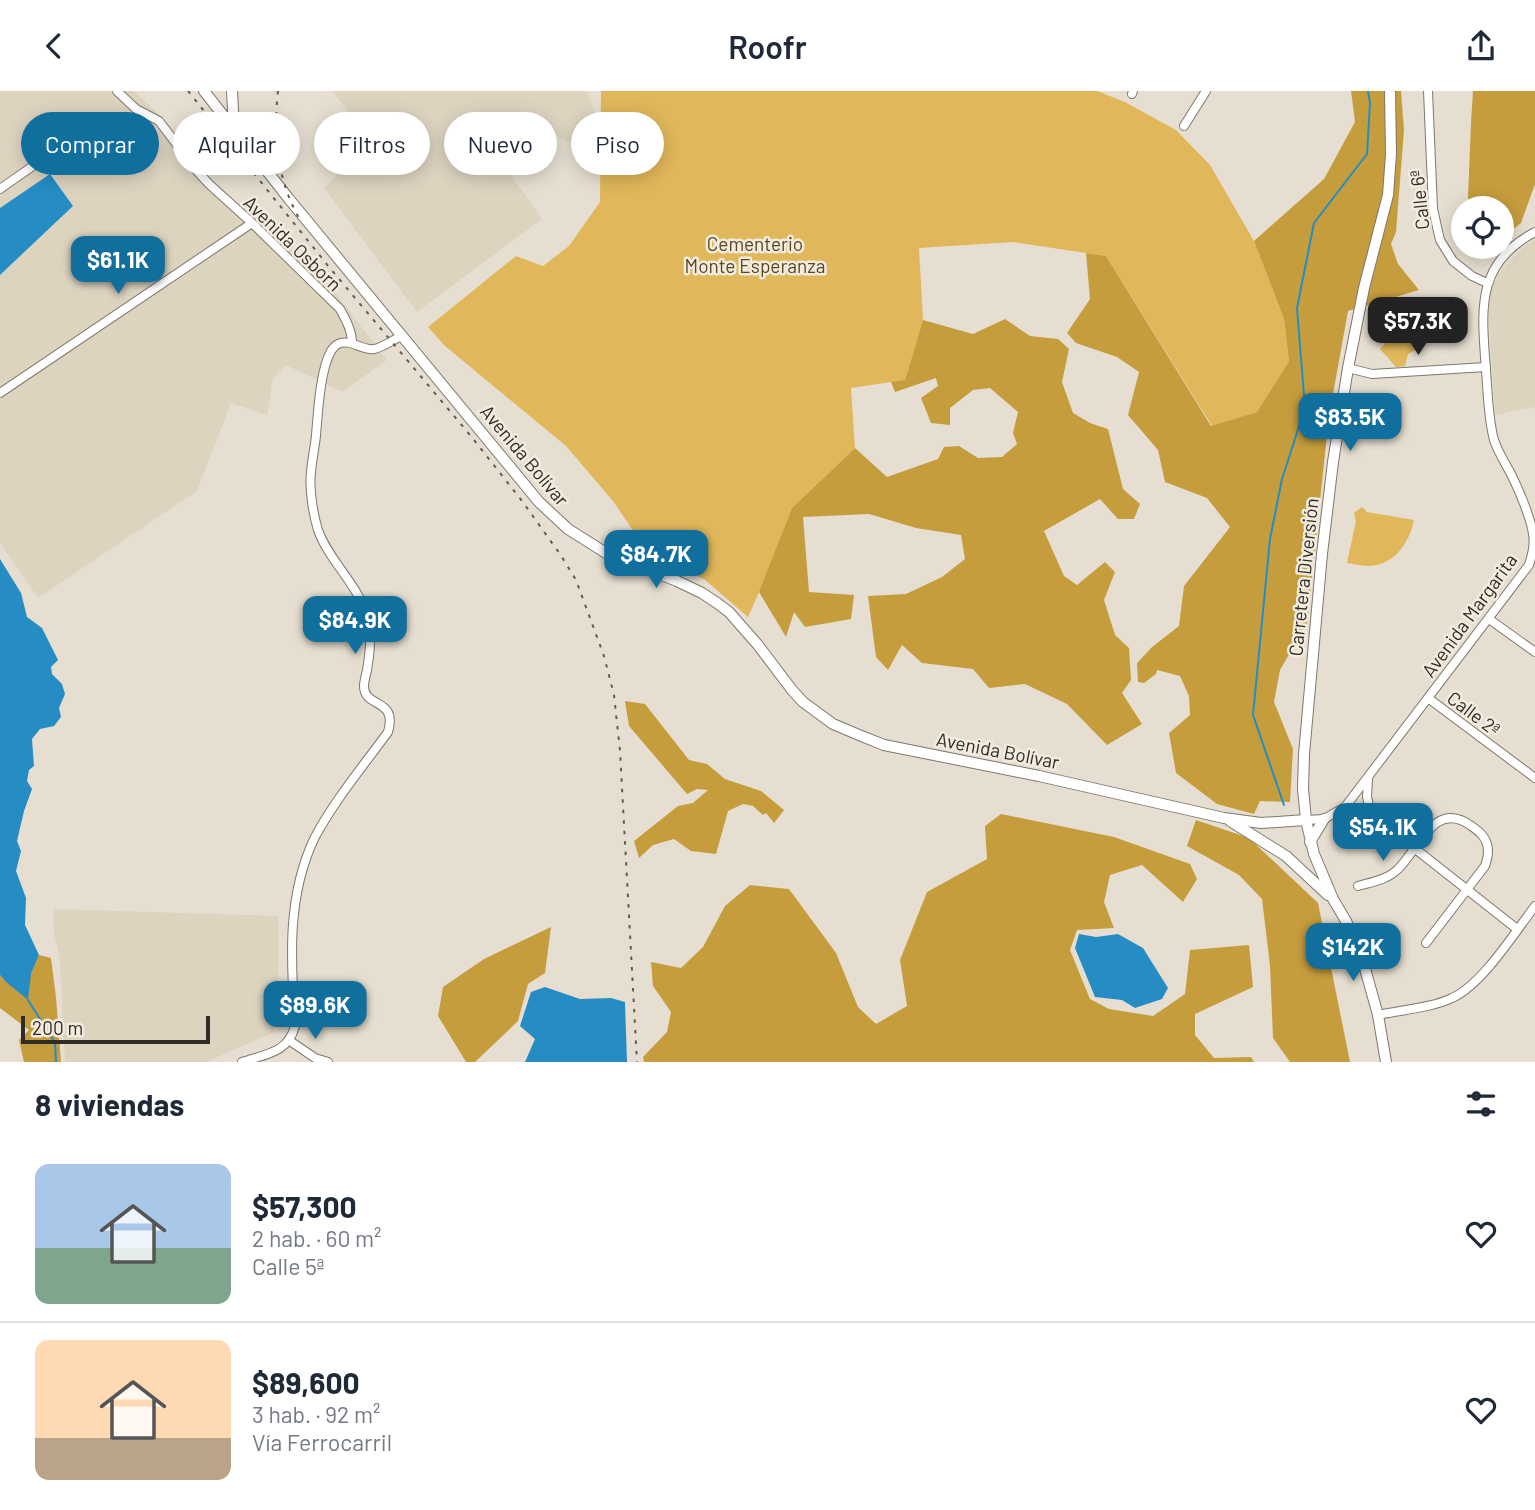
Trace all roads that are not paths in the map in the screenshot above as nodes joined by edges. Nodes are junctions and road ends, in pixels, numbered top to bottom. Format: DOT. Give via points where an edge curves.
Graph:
graph roads {
  1 [pos="117,91"];
  2 [pos="204,91"];
  3 [pos="232,91"];
  4 [pos="1206,91"];
  5 [pos="1390,91"];
  6 [pos="1428,91"];
  7 [pos="140,112"];
  8 [pos="221,112"];
  9 [pos="233,112"];
  10 [pos="159,121"];
  11 [pos="1184,125"];
  12 [pos="21,174"];
  13 [pos="270,175"];
  14 [pos="0,189"];
  15 [pos="252,223"];
  16 [pos="1535,232"];
  17 [pos="1487,283"];
  18 [pos="402,336"];
  19 [pos="352,343"];
  20 [pos="1486,367"];
  21 [pos="1348,368"];
  22 [pos="0,393"];
  23 [pos="1534,550"];
  24 [pos="1489,619"];
  25 [pos="1535,652"];
  26 [pos="1428,698"];
  27 [pos="1368,778"];
  28 [pos="1535,778"];
  29 [pos="1345,807"];
  30 [pos="1371,814"];
  31 [pos="1224,818"];
  32 [pos="1324,819"];
  33 [pos="1306,820"];
  34 [pos="1310,842"];
  35 [pos="1415,849"];
  36 [pos="1314,854"];
  37 [pos="1315,882"];
  38 [pos="1358,887"];
  39 [pos="1467,890"];
  40 [pos="1333,899"];
  41 [pos="1535,905"];
  42 [pos="1517,929"];
  43 [pos="1426,943"];
  44 [pos="1378,1015"];
  45 [pos="290,1041"];
  46 [pos="242,1062"];
  47 [pos="327,1062"];
  48 [pos="1386,1062"];
  1 -- 7 [label="street, Avenida Osborn"];
  2 -- 8 [label="main road, Avenida Bolívar"];
  3 -- 9 [label="main road"];
  4 -- 11 [label="street"];
  5 -- 21 [label="main road, Carretera Diversión" via="1388,195"];
  6 -- 17 [label="street, Calle 6ª" via="1433,209 1440,240 1462,270"];
  10 -- 15 [label="street, Avenida Osborn" via="197,171"];
  12 -- 14 [label="street"];
  13 -- 18 [label="main road, Avenida Bolívar"];
  15 -- 19 [label="street, Avenida Osborn" via="340,309"];
  15 -- 22 [label="street"];
  16 -- 17 [label="street, Avenida Margarita" via="1504,255"];
  17 -- 20 [label="street, Avenida Margarita" via="1483,307"];
  18 -- 19 [label="street" via="376,349"];
  18 -- 31 [label="main road, Avenida Bolívar" via="559,522 606,553 677,581 717,603 803,702 833,723 884,744"];
  19 -- 45 [label="street" via="337,344 327,359 311,485 319,532 367,617 371,649 366,694 387,710 391,721 388,732 326,819 303,867 291,943 295,1026"];
  20 -- 21 [label="street" via="1372,374"];
  20 -- 23 [label="street, Avenida Margarita" via="1494,438 1521,498"];
  21 -- 33 [label="main road, Carretera Diversión" via="1322,554 1304,754"];
  23 -- 24 [label="street, Avenida Margarita" via="1529,565"];
  24 -- 25 [label="street"];
  24 -- 26 [label="street, Avenida Margarita"];
  26 -- 27 [label="street, Avenida Margarita"];
  26 -- 28 [label="street, Calle 2ª"];
  27 -- 29 [label="street, Avenida Margarita"];
  27 -- 30 [label="street"];
  29 -- 30 [label="street"];
  29 -- 32 [label="street, Avenida Margarita"];
  30 -- 35 [label="street"];
  31 -- 33 [label="main road, Avenida Bolívar" via="1261,823"];
  31 -- 37 [label="main road" via="1277,850"];
  32 -- 33 [label="street, Avenida Margarita"];
  32 -- 34 [label="main road"];
  33 -- 34 [label="main road, Carretera Diversión"];
  34 -- 36 [label="main road, Carretera Diversión"];
  35 -- 38 [label="street" via="1391,875"];
  35 -- 39 [label="street"];
  35 -- 39 [label="street" via="1444,818 1457,818 1478,831 1486,840 1488,859"];
  36 -- 37 [label="main road"];
  36 -- 40 [label="main road"];
  37 -- 40 [label="main road"];
  39 -- 42 [label="street"];
  39 -- 43 [label="street"];
  40 -- 44 [label="main road" via="1362,958"];
  41 -- 42 [label="street"];
  42 -- 44 [label="street" via="1465,991 1437,1003"];
  44 -- 48 [label="main road"];
  45 -- 46 [label="street" via="276,1051"];
  45 -- 47 [label="street"];
}
